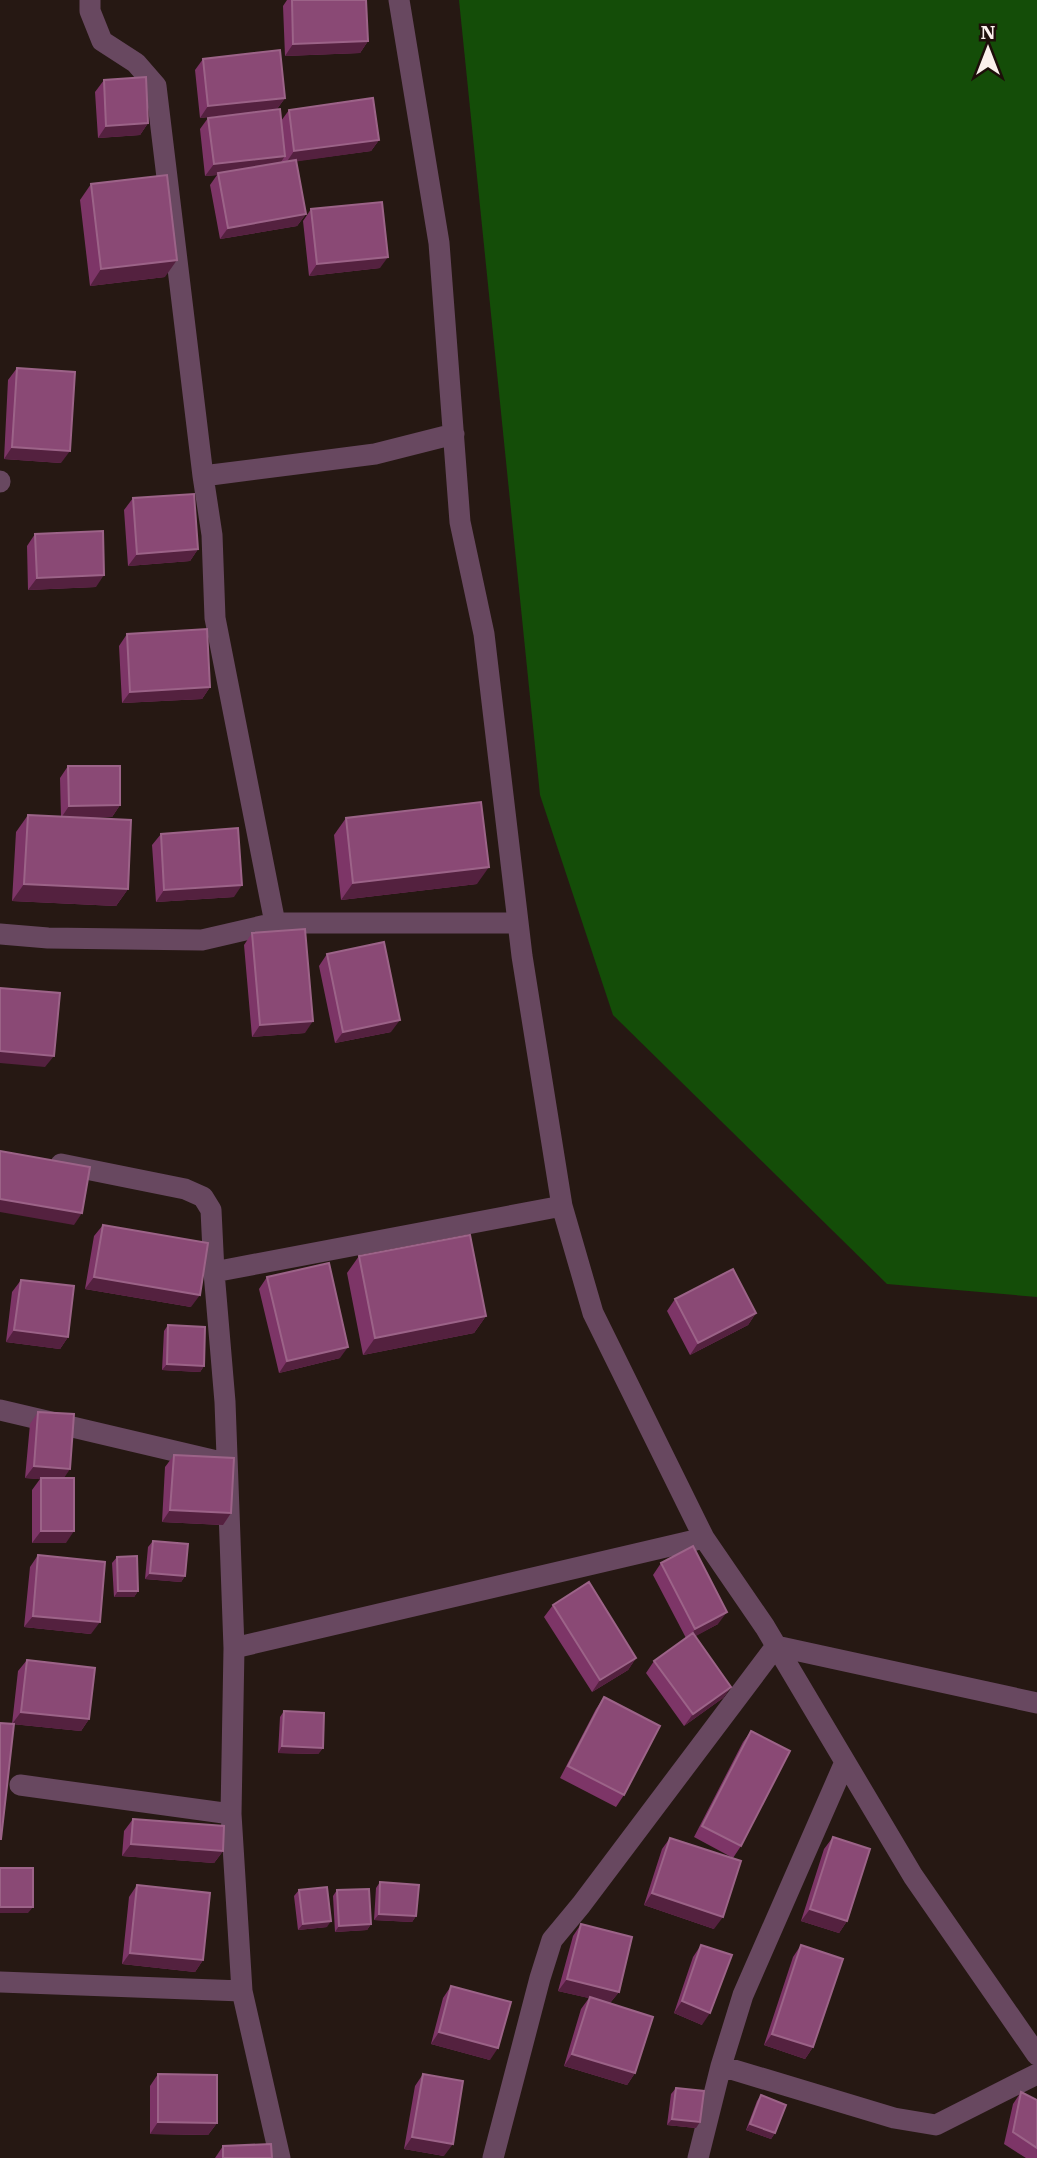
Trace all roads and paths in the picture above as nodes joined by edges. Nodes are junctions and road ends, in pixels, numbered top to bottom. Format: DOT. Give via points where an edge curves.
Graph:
graph roads {
  1 [pos="90,0"];
  2 [pos="399,0"];
  3 [pos="454,434"];
  4 [pos="202,477"];
  5 [pos="275,923"];
  6 [pos="518,923"];
  7 [pos="0,934"];
  8 [pos="40,1160"];
  9 [pos="562,1206"];
  10 [pos="214,1272"];
  11 [pos="0,1410"];
  12 [pos="227,1463"];
  13 [pos="704,1538"];
  14 [pos="776,1646"];
  15 [pos="234,1648"];
  16 [pos="1037,1703"];
  17 [pos="845,1762"];
  18 [pos="20,1785"];
  19 [pos="231,1814"];
  20 [pos="0,1982"];
  21 [pos="242,1991"];
  22 [pos="1037,2055"];
  23 [pos="721,2066"];
  24 [pos="1037,2074"];
  25 [pos="280,2158"];
  26 [pos="493,2158"];
  27 [pos="698,2158"];
  1 -- 4 [label="street" via="102,41 136,63 156,86"];
  2 -- 3 [label="street" via="439,243"];
  3 -- 4 [label="street" via="375,454"];
  3 -- 6 [label="street" via="460,522 484,634"];
  4 -- 5 [label="street" via="212,535 215,618"];
  5 -- 6 [label="street"];
  5 -- 7 [label="street" via="202,940"];
  6 -- 9 [label="street"];
  8 -- 10 [label="street" via="185,1189 202,1197 211,1210"];
  9 -- 10 [label="street"];
  9 -- 13 [label="street" via="593,1313"];
  10 -- 12 [label="street"];
  11 -- 12 [label="street"];
  12 -- 15 [label="street"];
  13 -- 14 [label="street"];
  13 -- 15 [label="street"];
  14 -- 16 [label="street"];
  14 -- 17 [label="street"];
  14 -- 26 [label="street" via="552,1940"];
  15 -- 19 [label="street"];
  17 -- 22 [label="street" via="913,1876"];
  17 -- 23 [label="street" via="743,1994"];
  18 -- 19 [label="street"];
  19 -- 21 [label="street"];
  20 -- 21 [label="street"];
  21 -- 25 [label="street"];
  23 -- 24 [label="street" via="894,2118 936,2125"];
  23 -- 27 [label="street"];
}
